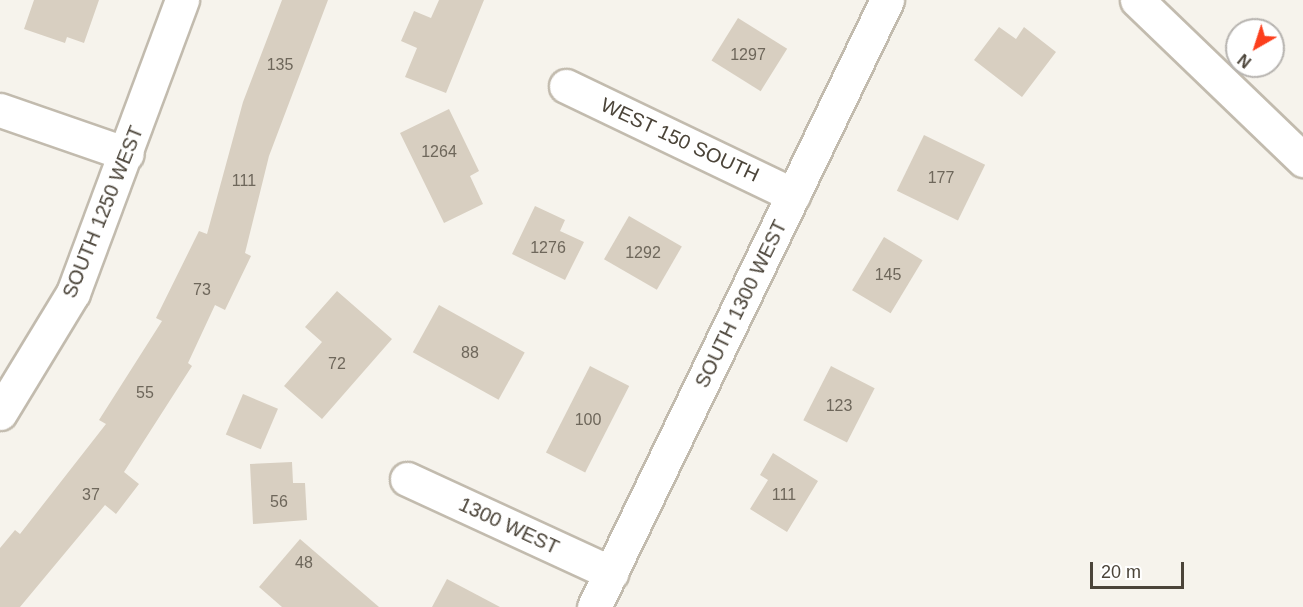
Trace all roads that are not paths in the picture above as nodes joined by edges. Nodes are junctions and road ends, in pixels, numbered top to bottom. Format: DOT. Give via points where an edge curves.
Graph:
graph roads {
  1 [pos="182,0"];
  2 [pos="887,0"];
  3 [pos="1137,0"];
  4 [pos="566,86"];
  5 [pos="0,110"];
  6 [pos="127,154"];
  7 [pos="1303,160"];
  8 [pos="794,195"];
  9 [pos="0,413"];
  10 [pos="407,479"];
  11 [pos="611,573"];
  12 [pos="594,607"];
  1 -- 6 [label="street, SOUTH 1250 WEST"];
  2 -- 8 [label="street, SOUTH 1300 WEST"];
  3 -- 7 [label="street"];
  4 -- 8 [label="street, WEST 150 SOUTH"];
  5 -- 6 [label="street"];
  6 -- 9 [label="street, SOUTH 1250 WEST" via="73,293"];
  8 -- 11 [label="street, SOUTH 1300 WEST"];
  10 -- 11 [label="street, 1300 WEST"];
  11 -- 12 [label="street, SOUTH 1300 WEST"];
}
